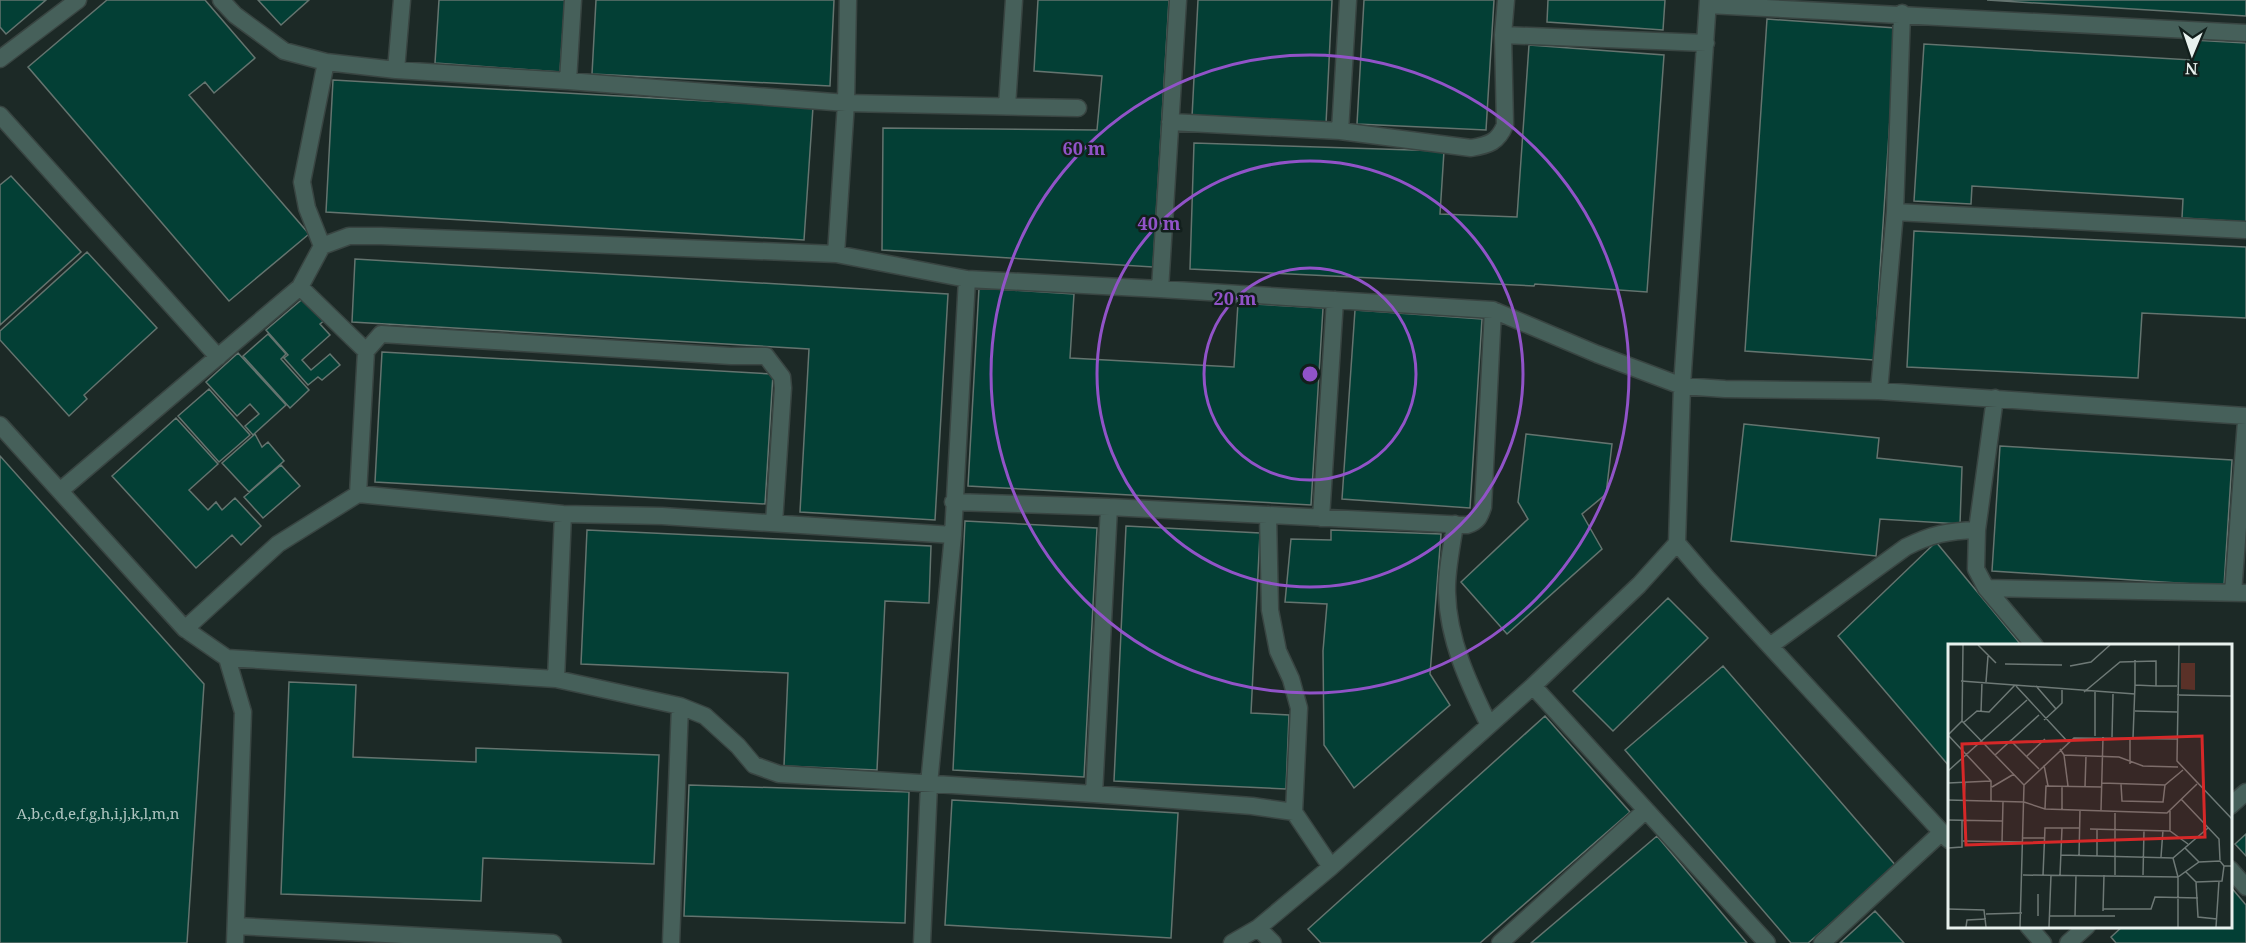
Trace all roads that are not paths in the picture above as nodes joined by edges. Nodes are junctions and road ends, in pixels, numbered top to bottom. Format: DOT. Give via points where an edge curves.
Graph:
graph roads {
  1 [pos="78,0"];
  2 [pos="222,0"];
  3 [pos="402,0"];
  4 [pos="573,0"];
  5 [pos="848,0"];
  6 [pos="1014,0"];
  7 [pos="1178,0"];
  8 [pos="1348,0"];
  9 [pos="1506,0"];
  10 [pos="1708,2"];
  11 [pos="1902,13"];
  12 [pos="2246,33"];
  13 [pos="1503,35"];
  14 [pos="1706,43"];
  15 [pos="0,59"];
  16 [pos="326,62"];
  17 [pos="396,70"];
  18 [pos="568,81"];
  19 [pos="846,103"];
  20 [pos="1007,106"];
  21 [pos="1078,108"];
  22 [pos="0,116"];
  23 [pos="1170,122"];
  24 [pos="1340,131"];
  25 [pos="1895,212"];
  26 [pos="2246,230"];
  27 [pos="322,246"];
  28 [pos="836,254"];
  29 [pos="967,279"];
  30 [pos="300,286"];
  31 [pos="1161,289"];
  32 [pos="1335,300"];
  33 [pos="1493,310"];
  34 [pos="366,351"];
  35 [pos="218,357"];
  36 [pos="1682,386"];
  37 [pos="1880,391"];
  38 [pos="1995,398"];
  39 [pos="2246,416"];
  40 [pos="2246,421"];
  41 [pos="0,425"];
  42 [pos="61,490"];
  43 [pos="358,494"];
  44 [pos="953,502"];
  45 [pos="1109,507"];
  46 [pos="563,514"];
  47 [pos="1268,515"];
  48 [pos="1320,518"];
  49 [pos="774,523"];
  50 [pos="1455,524"];
  51 [pos="1977,530"];
  52 [pos="953,535"];
  53 [pos="1677,543"];
  54 [pos="1986,588"];
  55 [pos="2240,593"];
  56 [pos="185,629"];
  57 [pos="2033,644"];
  58 [pos="1770,646"];
  59 [pos="227,658"];
  60 [pos="556,679"];
  61 [pos="1533,686"];
  62 [pos="680,706"];
  63 [pos="1489,725"];
  64 [pos="929,784"];
  65 [pos="2246,792"];
  66 [pos="1094,794"];
  67 [pos="2231,804"];
  68 [pos="1646,810"];
  69 [pos="1294,812"];
  70 [pos="1945,836"];
  71 [pos="1330,867"];
  72 [pos="2231,871"];
  73 [pos="2246,887"];
  74 [pos="236,926"];
  75 [pos="1258,928"];
  76 [pos="2029,928"];
  77 [pos="2086,928"];
  78 [pos="235,943"];
  79 [pos="553,943"];
  80 [pos="671,943"];
  81 [pos="922,943"];
  82 [pos="1232,943"];
  83 [pos="1273,943"];
  84 [pos="1500,943"];
  85 [pos="1767,943"];
  86 [pos="1822,943"];
  87 [pos="2043,943"];
  88 [pos="2068,943"];
  1 -- 15 [label="street"];
  2 -- 16 [label="street" via="235,15 284,51"];
  3 -- 17 [label="street"];
  4 -- 18 [label="street"];
  5 -- 19 [label="street"];
  6 -- 20 [label="street"];
  7 -- 23 [label="street"];
  8 -- 24 [label="street"];
  9 -- 13 [label="street"];
  10 -- 11 [label="street"];
  10 -- 14 [label="street"];
  11 -- 12 [label="street"];
  11 -- 25 [label="street"];
  13 -- 14 [label="street"];
  13 -- 24 [label="street" via="1505,125 1494,142 1471,148"];
  14 -- 36 [label="street"];
  16 -- 17 [label="street"];
  16 -- 27 [label="street" via="302,182"];
  17 -- 18 [label="street"];
  18 -- 19 [label="street"];
  19 -- 20 [label="street"];
  19 -- 28 [label="street"];
  20 -- 21 [label="street"];
  22 -- 35 [label="street"];
  23 -- 24 [label="street"];
  23 -- 31 [label="street"];
  25 -- 26 [label="street"];
  25 -- 37 [label="street"];
  27 -- 28 [label="street" via="350,236 381,236"];
  27 -- 30 [label="street"];
  28 -- 29 [label="street"];
  29 -- 31 [label="street"];
  29 -- 44 [label="street"];
  30 -- 34 [label="street"];
  30 -- 35 [label="street"];
  31 -- 32 [label="street"];
  32 -- 33 [label="street"];
  32 -- 48 [label="street"];
  33 -- 36 [label="street"];
  33 -- 50 [label="street" via="1483,507 1473,523"];
  34 -- 43 [label="street"];
  34 -- 49 [label="street" via="381,334 766,356 782,377 783,388"];
  35 -- 42 [label="street"];
  36 -- 37 [label="street"];
  36 -- 53 [label="street"];
  37 -- 38 [label="street"];
  38 -- 39 [label="street"];
  38 -- 51 [label="street"];
  40 -- 55 [label="street"];
  41 -- 42 [label="street"];
  42 -- 56 [label="street"];
  43 -- 46 [label="street"];
  43 -- 56 [label="street" via="278,544"];
  44 -- 45 [label="street"];
  44 -- 52 [label="street"];
  45 -- 47 [label="street"];
  45 -- 66 [label="street"];
  46 -- 49 [label="street"];
  46 -- 60 [label="street"];
  47 -- 48 [label="street"];
  47 -- 69 [label="street" via="1270,610 1278,651 1299,708"];
  48 -- 50 [label="street"];
  49 -- 52 [label="street"];
  50 -- 63 [label="street" via="1447,593 1454,639 1465,677"];
  51 -- 54 [label="street" via="1976,569"];
  51 -- 58 [label="street" via="1927,536 1906,547"];
  52 -- 64 [label="street"];
  53 -- 58 [label="street"];
  53 -- 61 [label="street" via="1639,585"];
  54 -- 55 [label="street"];
  54 -- 57 [label="street"];
  56 -- 59 [label="street"];
  58 -- 70 [label="street"];
  59 -- 60 [label="street"];
  59 -- 74 [label="street" via="243,712"];
  60 -- 62 [label="street"];
  61 -- 63 [label="street"];
  61 -- 68 [label="street"];
  62 -- 64 [label="street" via="705,716 754,765 779,774"];
  62 -- 80 [label="street"];
  63 -- 71 [label="street"];
  64 -- 66 [label="street"];
  64 -- 81 [label="street"];
  65 -- 67 [label="street"];
  66 -- 69 [label="street"];
  68 -- 84 [label="street"];
  68 -- 85 [label="street"];
  69 -- 71 [label="street"];
  70 -- 86 [label="street"];
  71 -- 75 [label="street"];
  72 -- 73 [label="street"];
  74 -- 78 [label="street"];
  74 -- 79 [label="street"];
  75 -- 82 [label="street"];
  75 -- 83 [label="street"];
  76 -- 87 [label="street"];
  77 -- 88 [label="street"];
}
